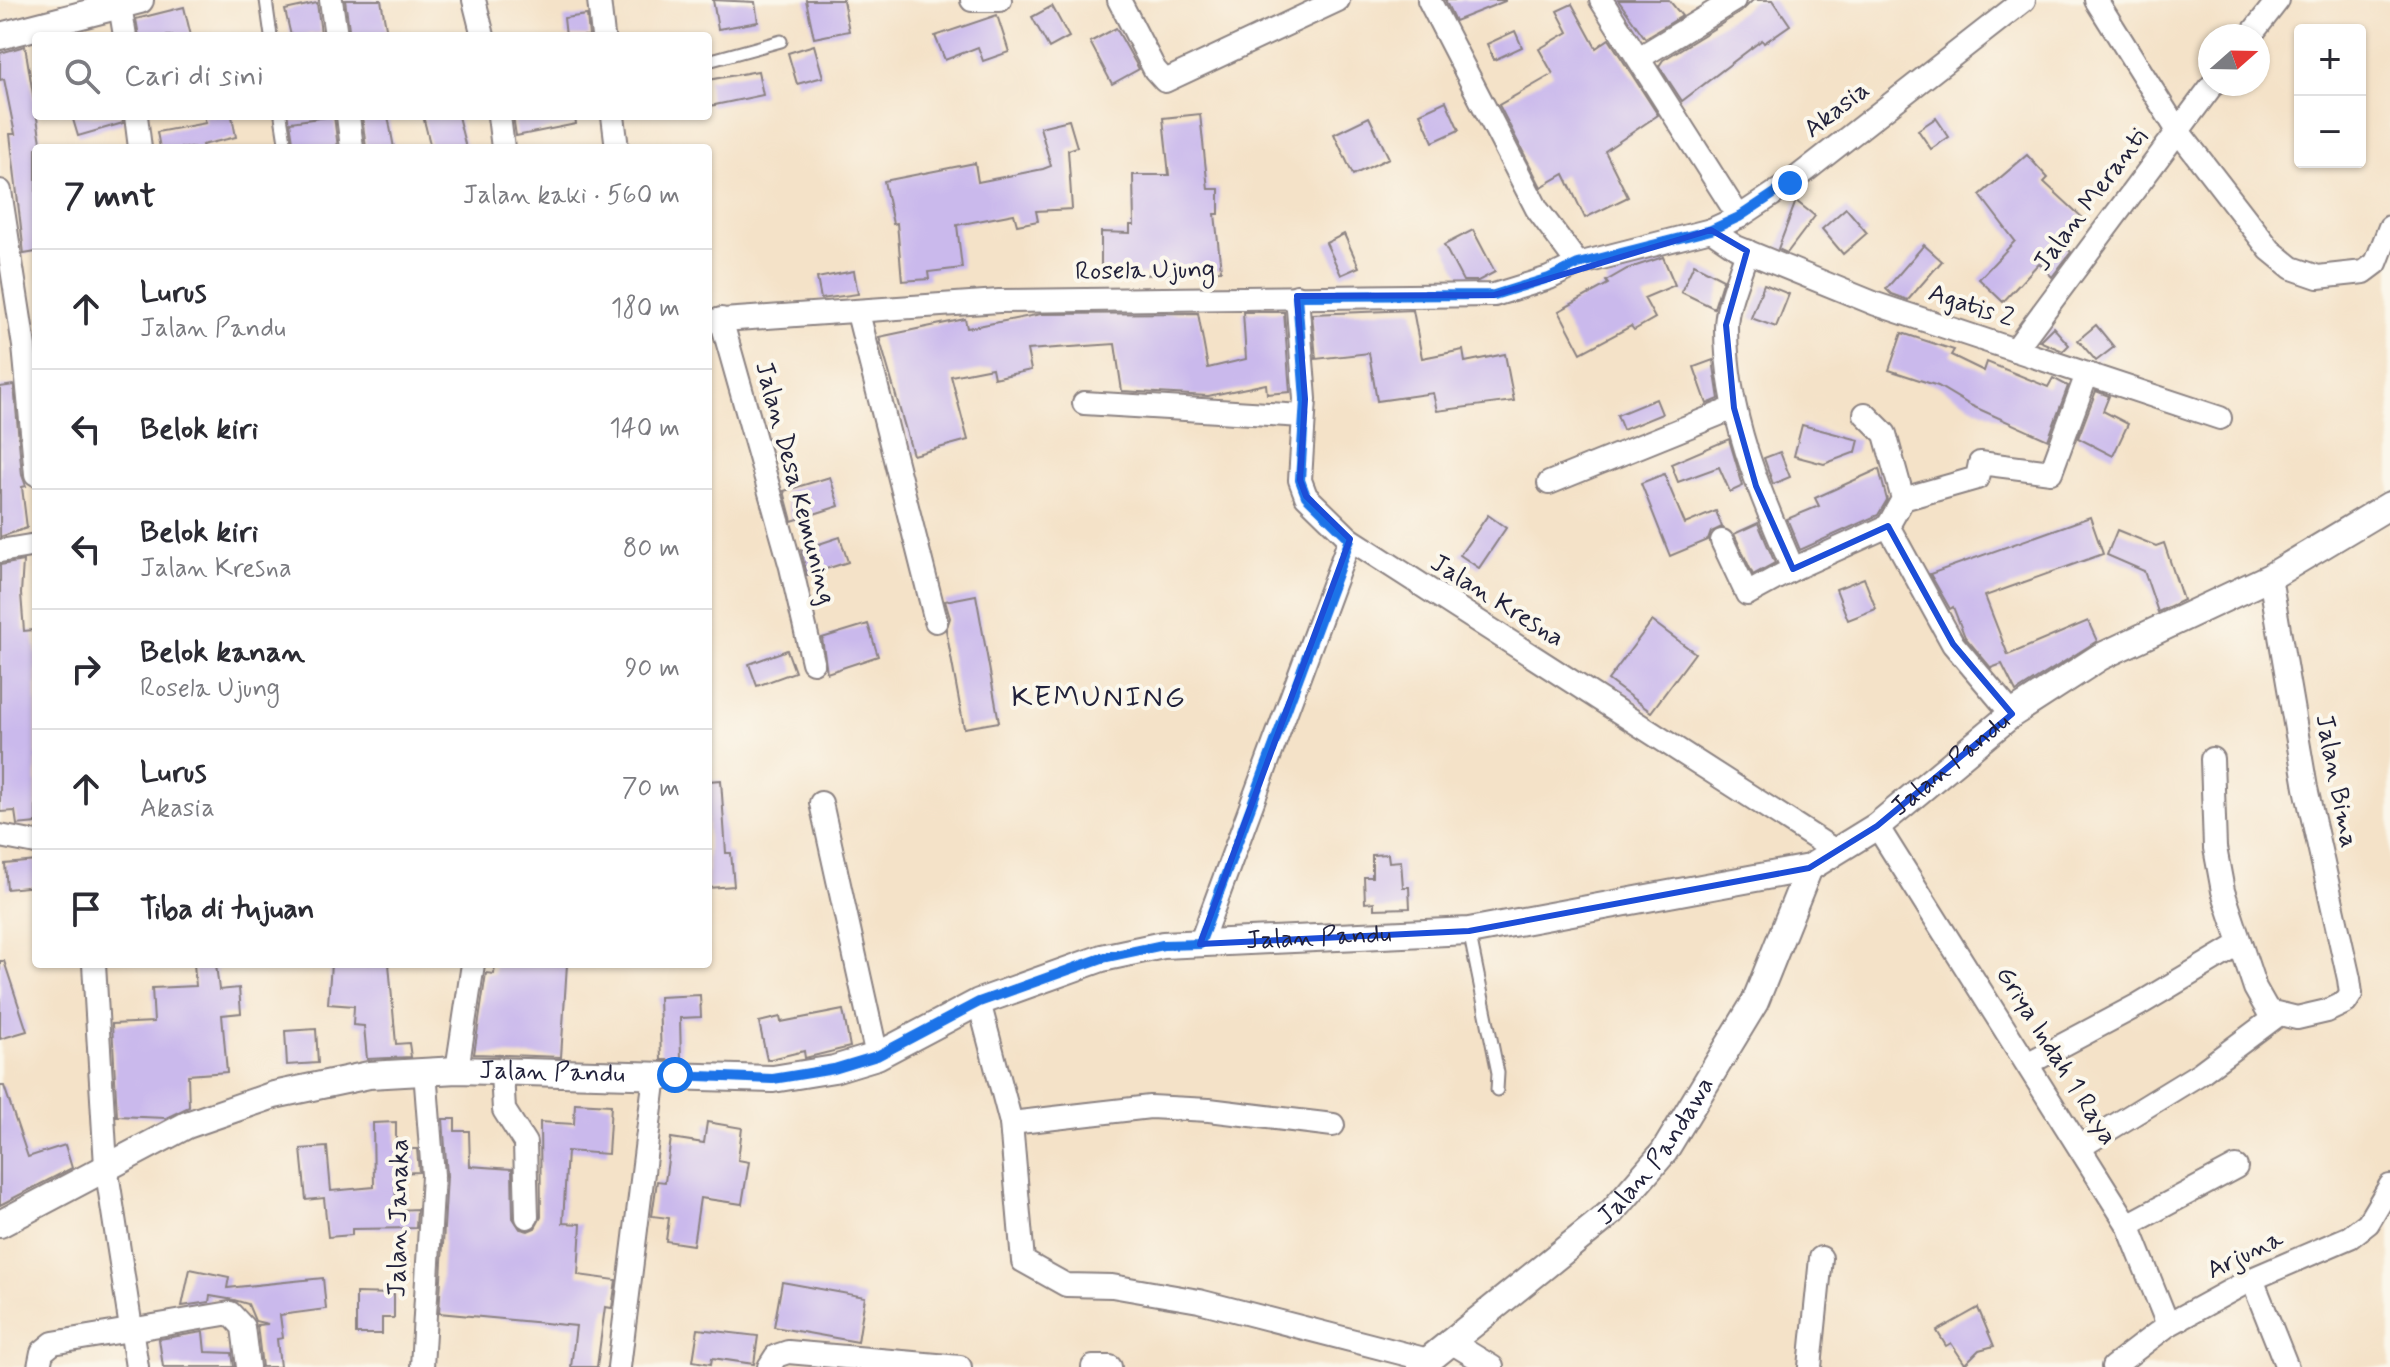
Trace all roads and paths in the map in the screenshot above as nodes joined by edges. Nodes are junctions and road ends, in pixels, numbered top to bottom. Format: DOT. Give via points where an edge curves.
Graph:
graph roads {
  1 [pos="266,0"];
  2 [pos="331,0"];
  3 [pos="474,0"];
  4 [pos="599,0"];
  5 [pos="972,0"];
  6 [pos="1000,0"];
  7 [pos="1119,0"];
  8 [pos="1338,0"];
  9 [pos="1429,0"];
  10 [pos="1601,0"];
  11 [pos="1734,0"];
  12 [pos="2024,0"];
  13 [pos="2096,0"];
  14 [pos="2278,0"];
  15 [pos="130,2"];
  16 [pos="2259,24"];
  17 [pos="126,32"];
  18 [pos="270,32"];
  19 [pos="335,32"];
  20 [pos="482,32"];
  21 [pos="603,32"];
  22 [pos="0,36"];
  23 [pos="781,41"];
  24 [pos="1639,58"];
  25 [pos="712,60"];
  26 [pos="2204,96"];
  27 [pos="136,120"];
  28 [pos="282,120"];
  29 [pos="348,120"];
  30 [pos="500,120"];
  31 [pos="614,120"];
  32 [pos="2178,131"];
  33 [pos="140,144"];
  34 [pos="285,144"];
  35 [pos="352,144"];
  36 [pos="502,144"];
  37 [pos="616,144"];
  38 [pos="0,191"];
  39 [pos="1739,217"];
  40 [pos="2390,227"];
  41 [pos="1711,230"];
  42 [pos="1747,251"];
  43 [pos="1578,264"];
  44 [pos="1297,296"];
  45 [pos="858,313"];
  46 [pos="714,320"];
  47 [pos="30,346"];
  48 [pos="2015,350"];
  49 [pos="2087,374"];
  50 [pos="32,389"];
  51 [pos="1084,403"];
  52 [pos="1734,408"];
  53 [pos="1865,414"];
  54 [pos="1303,416"];
  55 [pos="2220,418"];
  56 [pos="1549,483"];
  57 [pos="1903,499"];
  58 [pos="2390,505"];
  59 [pos="1888,526"];
  60 [pos="1350,539"];
  61 [pos="1722,541"];
  62 [pos="32,546"];
  63 [pos="0,551"];
  64 [pos="1793,569"];
  65 [pos="2270,577"];
  66 [pos="936,621"];
  67 [pos="813,662"];
  68 [pos="2012,714"];
  69 [pos="2212,759"];
  70 [pos="821,803"];
  71 [pos="1877,826"];
  72 [pos="0,836"];
  73 [pos="32,842"];
  74 [pos="1837,852"];
  75 [pos="1809,868"];
  76 [pos="1469,931"];
  77 [pos="1200,944"];
  78 [pos="2240,944"];
  79 [pos="94,968"];
  80 [pos="472,968"];
  81 [pos="979,1002"];
  82 [pos="2278,1015"];
  83 [pos="877,1056"];
  84 [pos="2029,1063"];
  85 [pos="457,1070"];
  86 [pos="425,1071"];
  87 [pos="502,1073"];
  88 [pos="655,1075"];
  89 [pos="1497,1090"];
  90 [pos="1011,1123"];
  91 [pos="1333,1125"];
  92 [pos="2080,1147"];
  93 [pos="106,1166"];
  94 [pos="2236,1167"];
  95 [pos="2390,1186"];
  96 [pos="527,1217"];
  97 [pos="2379,1221"];
  98 [pos="0,1224"];
  99 [pos="2128,1225"];
  100 [pos="1821,1258"];
  101 [pos="2252,1279"];
  102 [pos="2168,1325"];
  103 [pos="131,1328"];
  104 [pos="1451,1342"];
  105 [pos="1424,1364"];
  106 [pos="39,1367"];
  107 [pos="137,1367"];
  108 [pos="248,1367"];
  109 [pos="422,1367"];
  110 [pos="619,1367"];
  111 [pos="769,1367"];
  112 [pos="960,1367"];
  113 [pos="1093,1367"];
  114 [pos="1110,1367"];
  115 [pos="1492,1367"];
  116 [pos="1810,1367"];
  117 [pos="2113,1367"];
  118 [pos="2287,1367"];
  1 -- 18 [label="lane"];
  2 -- 19 [label="street"];
  3 -- 20 [label="street"];
  4 -- 21 [label="street"];
  5 -- 6 [label="street"];
  7 -- 8 [label="street" via="1165,81"];
  9 -- 43 [label="street" via="1537,209"];
  10 -- 24 [label="street"];
  11 -- 24 [label="street"];
  12 -- 39 [label="street, Akasia"];
  13 -- 32 [label="street"];
  14 -- 16 [label="street"];
  15 -- 17 [label="street"];
  15 -- 22 [label="street"];
  23 -- 25 [label="lane"];
  24 -- 39 [label="street"];
  26 -- 32 [label="street, Jalan Meranti"];
  27 -- 33 [label="street"];
  28 -- 34 [label="lane"];
  29 -- 35 [label="street"];
  30 -- 36 [label="street"];
  31 -- 37 [label="street"];
  32 -- 40 [label="street" via="2270,250 2292,268 2318,277 2364,272 2376,263"];
  32 -- 48 [label="street, Jalan Meranti"];
  38 -- 47 [label="street"];
  39 -- 41 [label="street, Akasia"];
  41 -- 42 [label="street, Agatis 2"];
  41 -- 43 [label="street, Akasia"];
  42 -- 48 [label="street, Agatis 2" via="1876,304"];
  42 -- 52 [label="street" via="1726,325"];
  43 -- 44 [label="street, Rosela Ujung" via="1494,295"];
  44 -- 45 [label="street, Rosela Ujung" via="999,301"];
  44 -- 54 [label="street, Jalan Kresna"];
  45 -- 46 [label="street, Rosela Ujung"];
  45 -- 66 [label="street"];
  46 -- 67 [label="street, Jalan Desa Kemuning" via="791,567"];
  47 -- 50 [label="street"];
  48 -- 49 [label="street, Agatis 2"];
  49 -- 55 [label="street, Agatis 2"];
  49 -- 57 [label="street" via="2051,472 1980,463 1977,478"];
  51 -- 54 [label="street"];
  52 -- 56 [label="street"];
  52 -- 64 [label="street" via="1756,486"];
  53 -- 57 [label="street" via="1885,434"];
  54 -- 60 [label="street, Jalan Kresna" via="1299,456 1306,496"];
  57 -- 59 [label="street"];
  58 -- 65 [label="street, Jalan Pandu"];
  59 -- 64 [label="street"];
  59 -- 68 [label="street" via="1953,644"];
  60 -- 74 [label="street, Jalan Kresna"];
  60 -- 77 [label="street"];
  61 -- 64 [label="street" via="1747,594"];
  62 -- 63 [label="street"];
  65 -- 68 [label="street, Jalan Pandu" via="2100,657"];
  65 -- 82 [label="street, Jalan Bima" via="2306,788 2351,994 2327,1011 2297,1018"];
  68 -- 71 [label="street, Jalan Pandu"];
  69 -- 78 [label="street" via="2215,848"];
  70 -- 83 [label="street"];
  71 -- 74 [label="street, Jalan Pandu"];
  71 -- 84 [label="street, Griya Indah 1 Raya"];
  72 -- 73 [label="street"];
  74 -- 75 [label="street, Jalan Pandu"];
  75 -- 76 [label="street, Jalan Pandu"];
  75 -- 104 [label="street, Jalan Pandawa" via="1755,1002 1664,1152 1613,1211"];
  76 -- 77 [label="street, Jalan Pandu"];
  76 -- 89 [label="lane"];
  77 -- 81 [label="street, Jalan Pandu" via="1163,945 1102,958"];
  78 -- 82 [label="street" via="2255,988 2268,1011"];
  78 -- 84 [label="street"];
  79 -- 93 [label="street"];
  80 -- 85 [label="street"];
  81 -- 83 [label="street, Jalan Pandu"];
  81 -- 90 [label="street"];
  82 -- 92 [label="street" via="2186,1083"];
  83 -- 88 [label="street, Jalan Pandu" via="773,1079"];
  84 -- 92 [label="street, Griya Indah 1 Raya"];
  85 -- 86 [label="street, Jalan Pandu"];
  85 -- 87 [label="street, Jalan Pandu"];
  86 -- 93 [label="street, Jalan Pandu" via="369,1075 274,1095 187,1125"];
  86 -- 109 [label="street, Jalan Janaka" via="433,1175"];
  87 -- 88 [label="street, Jalan Pandu"];
  87 -- 96 [label="street" via="504,1110 525,1143"];
  88 -- 110 [label="street"];
  90 -- 91 [label="street" via="1150,1107"];
  90 -- 105 [label="street" via="1023,1261 1043,1274 1066,1285 1112,1286 1199,1301"];
  92 -- 99 [label="street, Griya Indah 1 Raya"];
  93 -- 98 [label="street, Jalan Pandu"];
  93 -- 103 [label="street"];
  94 -- 99 [label="street"];
  95 -- 97 [label="street, Arjuna"];
  97 -- 101 [label="street, Arjuna"];
  99 -- 102 [label="street, Griya Indah 1 Raya"];
  100 -- 116 [label="street"];
  101 -- 102 [label="street, Arjuna"];
  101 -- 118 [label="street"];
  102 -- 117 [label="street, Arjuna"];
  103 -- 106 [label="street" via="53,1343 42,1352"];
  103 -- 107 [label="street"];
  103 -- 108 [label="street" via="230,1313 243,1327"];
  104 -- 105 [label="street, Jalan Pandawa"];
  104 -- 115 [label="street"];
  111 -- 112 [label="street" via="776,1356 788,1352"];
  113 -- 114 [label="street"];
}
